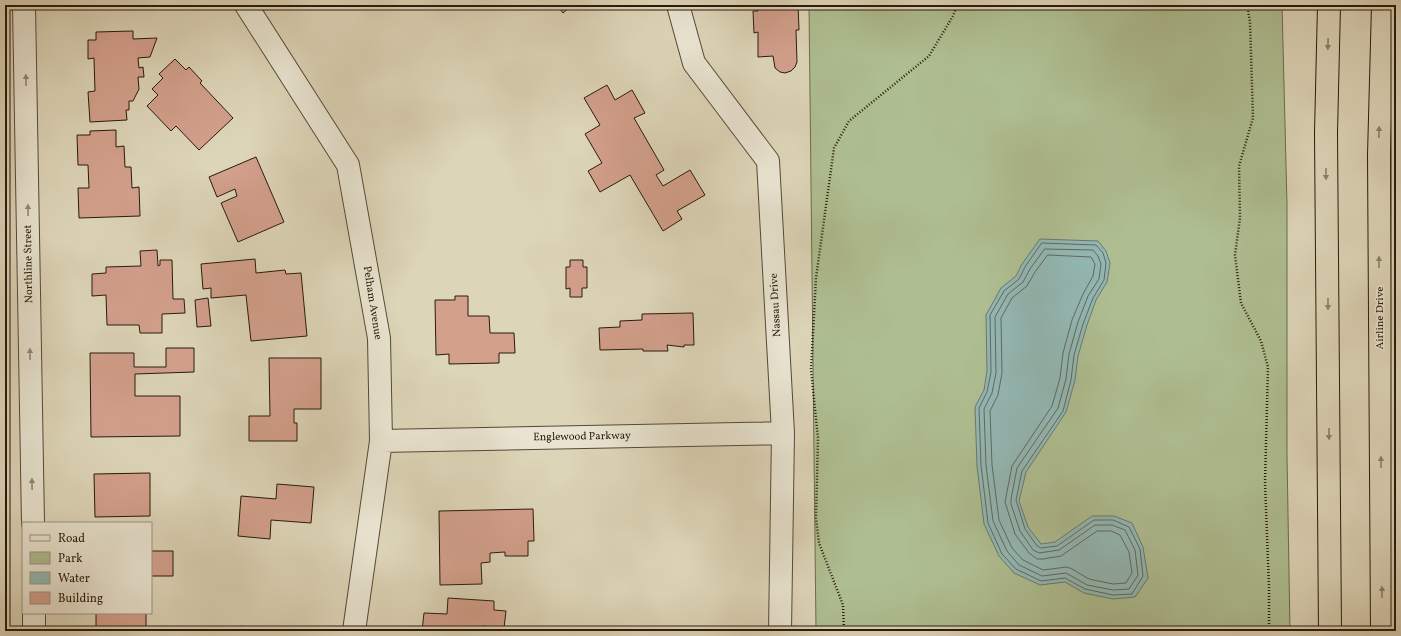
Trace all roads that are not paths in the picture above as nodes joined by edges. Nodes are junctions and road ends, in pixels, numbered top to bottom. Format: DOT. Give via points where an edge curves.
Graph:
graph roads {
  1 [pos="24,5"];
  2 [pos="246,5"];
  3 [pos="678,5"];
  4 [pos="1329,5"];
  5 [pos="1383,5"];
  6 [pos="783,433"];
  7 [pos="381,440"];
  8 [pos="33,522"];
  9 [pos="34,614"];
  10 [pos="34,631"];
  11 [pos="354,631"];
  12 [pos="780,631"];
  13 [pos="1330,631"];
  14 [pos="1382,631"];
  8 -- 1 [label="street, Northline Street, one-way"];
  2 -- 7 [label="street, Pelham Avenue" via="348,165 379,338"];
  3 -- 6 [label="street, Nassau Drive" via="694,63 768,160"];
  4 -- 13 [label="highway, one-way" via="1326,133"];
  14 -- 5 [label="highway, Airline Drive, one-way" via="1379,155"];
  6 -- 7 [label="street, Englewood Parkway"];
  6 -- 12 [label="street, Nassau Drive"];
  7 -- 11 [label="street, Pelham Avenue"];
  9 -- 10 [label="street"];
}
